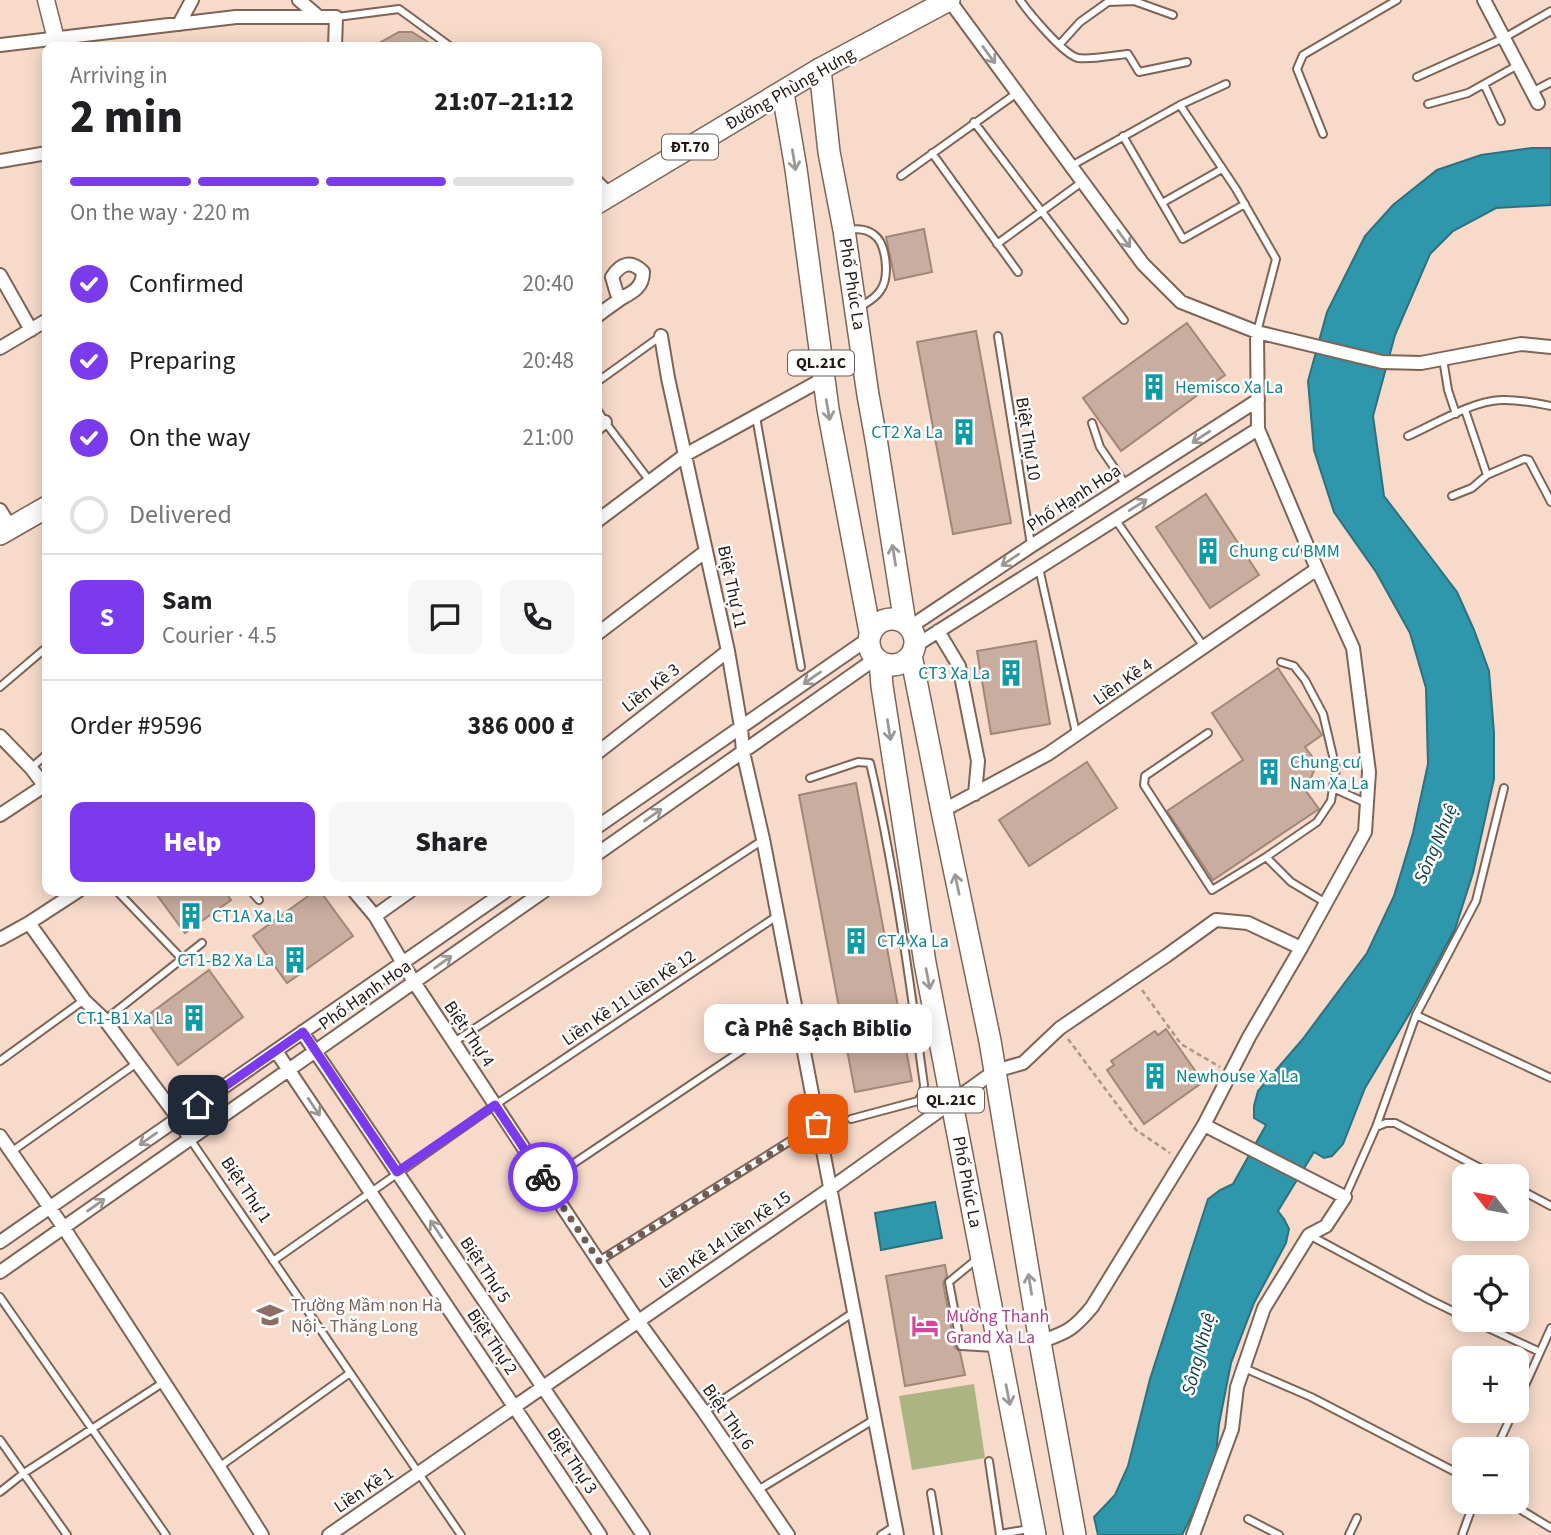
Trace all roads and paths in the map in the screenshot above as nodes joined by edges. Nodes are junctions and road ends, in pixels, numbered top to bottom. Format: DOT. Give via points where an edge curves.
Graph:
graph roads {
  1 [pos="46,0"];
  2 [pos="192,0"];
  3 [pos="299,0"];
  4 [pos="949,0"];
  5 [pos="1020,0"];
  6 [pos="1397,0"];
  7 [pos="1485,0"];
  8 [pos="1107,1"];
  9 [pos="1136,1"];
  10 [pos="1551,11"];
  11 [pos="1174,15"];
  12 [pos="319,17"];
  13 [pos="336,17"];
  14 [pos="179,24"];
  15 [pos="1504,38"];
  16 [pos="56,42"];
  17 [pos="335,42"];
  18 [pos="444,42"];
  19 [pos="42,43"];
  20 [pos="1060,44"];
  21 [pos="0,45"];
  22 [pos="1186,62"];
  23 [pos="1518,65"];
  24 [pos="820,69"];
  25 [pos="1417,77"];
  26 [pos="1551,82"];
  27 [pos="1226,84"];
  28 [pos="1484,84"];
  29 [pos="783,93"];
  30 [pos="1017,93"];
  31 [pos="1535,97"];
  32 [pos="1428,104"];
  33 [pos="1180,105"];
  34 [pos="1501,121"];
  35 [pos="974,122"];
  36 [pos="1323,134"];
  37 [pos="1123,136"];
  38 [pos="932,153"];
  39 [pos="42,154"];
  40 [pos="0,161"];
  41 [pos="1071,166"];
  42 [pos="1222,169"];
  43 [pos="901,176"];
  44 [pos="1082,182"];
  45 [pos="605,199"];
  46 [pos="1161,202"];
  47 [pos="1245,204"];
  48 [pos="1042,211"];
  49 [pos="844,230"];
  50 [pos="997,244"];
  51 [pos="1018,272"];
  52 [pos="0,275"];
  53 [pos="624,297"];
  54 [pos="856,309"];
  55 [pos="602,312"];
  56 [pos="1124,320"];
  57 [pos="42,323"];
  58 [pos="31,330"];
  59 [pos="1257,332"];
  60 [pos="661,336"];
  61 [pos="998,336"];
  62 [pos="1551,347"];
  63 [pos="0,348"];
  64 [pos="1443,359"];
  65 [pos="602,378"];
  66 [pos="823,379"];
  67 [pos="1258,400"];
  68 [pos="1551,406"];
  69 [pos="1465,410"];
  70 [pos="1456,414"];
  71 [pos="755,416"];
  72 [pos="1092,422"];
  73 [pos="602,426"];
  74 [pos="1258,429"];
  75 [pos="1408,436"];
  76 [pos="685,454"];
  77 [pos="1487,475"];
  78 [pos="649,480"];
  79 [pos="1126,485"];
  80 [pos="1452,496"];
  81 [pos="1551,502"];
  82 [pos="42,510"];
  83 [pos="602,517"];
  84 [pos="1115,519"];
  85 [pos="4,524"];
  86 [pos="1031,546"];
  87 [pos="706,551"];
  88 [pos="1039,568"];
  89 [pos="1317,569"];
  90 [pos="602,630"];
  91 [pos="938,632"];
  92 [pos="910,638"];
  93 [pos="1204,647"];
  94 [pos="873,648"];
  95 [pos="42,651"];
  96 [pos="728,651"];
  97 [pos="1280,662"];
  98 [pos="801,667"];
  99 [pos="0,687"];
  100 [pos="741,727"];
  101 [pos="1208,733"];
  102 [pos="1076,735"];
  103 [pos="0,736"];
  104 [pos="602,748"];
  105 [pos="743,752"];
  106 [pos="42,758"];
  107 [pos="31,768"];
  108 [pos="810,778"];
  109 [pos="42,781"];
  110 [pos="1333,788"];
  111 [pos="1504,788"];
  112 [pos="42,789"];
  113 [pos="975,793"];
  114 [pos="1367,803"];
  115 [pos="942,811"];
  116 [pos="0,815"];
  117 [pos="602,824"];
  118 [pos="764,839"];
  119 [pos="602,851"];
  120 [pos="1266,857"];
  121 [pos="70,896"];
  122 [pos="122,896"];
  123 [pos="255,896"];
  124 [pos="358,896"];
  125 [pos="403,896"];
  126 [pos="499,896"];
  127 [pos="537,896"];
  128 [pos="259,900"];
  129 [pos="1326,903"];
  130 [pos="778,915"];
  131 [pos="375,916"];
  132 [pos="29,923"];
  133 [pos="911,930"];
  134 [pos="0,939"];
  135 [pos="202,943"];
  136 [pos="1301,948"];
  137 [pos="182,960"];
  138 [pos="401,963"];
  139 [pos="1133,978"];
  140 [pos="414,982"];
  141 [pos="84,1000"];
  142 [pos="797,1013"];
  143 [pos="1416,1015"];
  144 [pos="105,1020"];
  145 [pos="1060,1028"];
  146 [pos="303,1032"];
  147 [pos="454,1042"];
  148 [pos="276,1051"];
  149 [pos="315,1051"];
  150 [pos="0,1061"];
  151 [pos="137,1063"];
  152 [pos="288,1070"];
  153 [pos="995,1071"];
  154 [pos="1231,1074"];
  155 [pos="1551,1078"];
  156 [pos="952,1102"];
  157 [pos="495,1105"];
  158 [pos="178,1118"];
  159 [pos="851,1119"];
  160 [pos="818,1124"];
  161 [pos="1204,1125"];
  162 [pos="1376,1127"];
  163 [pos="0,1136"];
  164 [pos="190,1139"];
  165 [pos="11,1152"];
  166 [pos="1182,1161"];
  167 [pos="1472,1164"];
  168 [pos="397,1172"];
  169 [pos="546,1182"];
  170 [pos="831,1188"];
  171 [pos="370,1192"];
  172 [pos="1530,1195"];
  173 [pos="1345,1197"];
  174 [pos="1551,1206"];
  175 [pos="50,1208"];
  176 [pos="64,1228"];
  177 [pos="1309,1235"];
  178 [pos="0,1242"];
  179 [pos="981,1255"];
  180 [pos="273,1261"];
  181 [pos="599,1261"];
  182 [pos="0,1272"];
  183 [pos="0,1297"];
  184 [pos="855,1311"];
  185 [pos="1452,1311"];
  186 [pos="638,1321"];
  187 [pos="1551,1328"];
  188 [pos="1497,1332"];
  189 [pos="1040,1342"];
  190 [pos="999,1348"];
  191 [pos="1540,1352"];
  192 [pos="1243,1368"];
  193 [pos="350,1373"];
  194 [pos="1529,1376"];
  195 [pos="164,1382"];
  196 [pos="543,1387"];
  197 [pos="514,1407"];
  198 [pos="704,1412"];
  199 [pos="875,1419"];
  200 [pos="92,1429"];
  201 [pos="0,1440"];
  202 [pos="989,1461"];
  203 [pos="219,1467"];
  204 [pos="1452,1470"];
  205 [pos="419,1473"];
  206 [pos="24,1474"];
  207 [pos="758,1490"];
  208 [pos="0,1492"];
  209 [pos="931,1493"];
  210 [pos="1470,1514"];
  211 [pos="1528,1514"];
  212 [pos="1357,1518"];
  213 [pos="1248,1519"];
  214 [pos="1551,1528"];
  215 [pos="896,1530"];
  216 [pos="1034,1532"];
  217 [pos="67,1535"];
  218 [pos="166,1535"];
  219 [pos="262,1535"];
  220 [pos="328,1535"];
  221 [pos="461,1535"];
  222 [pos="600,1535"];
  223 [pos="643,1535"];
  224 [pos="788,1535"];
  225 [pos="881,1535"];
  226 [pos="939,1535"];
  227 [pos="1000,1535"];
  228 [pos="1075,1535"];
  229 [pos="1193,1535"];
  230 [pos="1279,1535"];
  231 [pos="1349,1535"];
  232 [pos="1462,1535"];
  1 -- 16 [label="street"];
  2 -- 14 [label="street"];
  3 -- 12 [label="street"];
  4 -- 24 [label="main road, Đường Phùng Hưng / ĐT.70"];
  4 -- 30 [label="street, one-way"];
  5 -- 20 [label="lane"];
  6 -- 36 [label="lane" via="1303,55 1297,69"];
  7 -- 15 [label="street"];
  8 -- 9 [label="lane"];
  8 -- 20 [label="lane"];
  9 -- 11 [label="lane"];
  10 -- 15 [label="lane"];
  12 -- 13 [label="street"];
  12 -- 14 [label="street" via="236,17"];
  13 -- 17 [label="street"];
  13 -- 18 [label="lane" via="399,9"];
  14 -- 16 [label="street"];
  15 -- 23 [label="street"];
  15 -- 25 [label="lane"];
  19 -- 21 [label="street"];
  20 -- 22 [label="lane" via="1080,58 1128,54 1139,72"];
  23 -- 28 [label="lane"];
  23 -- 31 [label="street"];
  24 -- 29 [label="main road, Đường Phùng Hưng / ĐT.70"];
  24 -- 49 [label="main road, Phố Phúc La / QL.21C"];
  26 -- 31 [label="lane"];
  27 -- 33 [label="lane"];
  28 -- 32 [label="lane"];
  28 -- 34 [label="lane"];
  29 -- 45 [label="main road, Đường Phùng Hưng / ĐT.70"];
  29 -- 66 [label="main road, Phố Phúc La / QL.21C, one-way"];
  30 -- 35 [label="lane"];
  30 -- 41 [label="street"];
  33 -- 37 [label="lane"];
  33 -- 42 [label="lane"];
  35 -- 38 [label="lane"];
  35 -- 48 [label="lane"];
  37 -- 41 [label="lane"];
  37 -- 46 [label="lane"];
  38 -- 43 [label="lane"];
  38 -- 50 [label="lane"];
  39 -- 40 [label="street"];
  41 -- 44 [label="street"];
  42 -- 46 [label="lane"];
  42 -- 47 [label="lane"];
  44 -- 48 [label="lane"];
  44 -- 59 [label="street, one-way" via="1143,264 1181,302"];
  46 -- 47 [label="lane" via="1183,239"];
  47 -- 59 [label="lane" via="1276,259"];
  48 -- 50 [label="lane"];
  48 -- 56 [label="lane"];
  49 -- 54 [label="main road, Phố Phúc La / QL.21C"];
  49 -- 54 [label="lane" via="862,229 878,238 886,270 886,283 879,293"];
  50 -- 51 [label="lane"];
  52 -- 58 [label="street"];
  53 -- 55 [label="street"];
  92 -- 54 [label="main road, Phố Phúc La / QL.21C, one-way"];
  57 -- 58 [label="street"];
  58 -- 63 [label="street"];
  59 -- 64 [label="street" via="1382,362"];
  59 -- 67 [label="street"];
  60 -- 65 [label="lane"];
  60 -- 76 [label="street, Biệt Thự 11"];
  61 -- 86 [label="lane, Biệt Thự 10"];
  62 -- 64 [label="street" via="1521,344"];
  64 -- 70 [label="lane"];
  66 -- 71 [label="street"];
  66 -- 94 [label="main road, Phố Phúc La / QL.21C, one-way"];
  67 -- 74 [label="street"];
  67 -- 79 [label="street, Phố Hạnh Hoa, one-way"];
  68 -- 69 [label="lane" via="1505,400"];
  69 -- 70 [label="lane"];
  69 -- 77 [label="lane"];
  70 -- 75 [label="lane"];
  71 -- 76 [label="street"];
  71 -- 98 [label="lane"];
  72 -- 79 [label="lane" via="1100,447"];
  73 -- 78 [label="lane"];
  84 -- 74 [label="street, one-way"];
  74 -- 89 [label="street"];
  76 -- 78 [label="street"];
  76 -- 87 [label="street, Biệt Thự 11"];
  77 -- 80 [label="lane"];
  77 -- 81 [label="lane" via="1529,460"];
  78 -- 83 [label="street"];
  79 -- 86 [label="street, Phố Hạnh Hoa"];
  82 -- 85 [label="main road"];
  84 -- 88 [label="street"];
  84 -- 93 [label="lane"];
  86 -- 92 [label="street, Phố Hạnh Hoa, one-way"];
  87 -- 90 [label="street"];
  87 -- 96 [label="street, Biệt Thự 11"];
  88 -- 91 [label="street"];
  88 -- 102 [label="lane"];
  89 -- 93 [label="street, Liền Kề 4"];
  89 -- 114 [label="street" via="1353,648 1369,772"];
  91 -- 92 [label="street"];
  91 -- 113 [label="street" via="959,666 978,761"];
  92 -- 94 [label="main road" via="905,661 897,665 888,665"];
  92 -- 94 [label="main road" via="898,619 889,618 874,625"];
  92 -- 115 [label="main road, Phố Phúc La / QL.21C"];
  93 -- 102 [label="street, Liền Kề 4"];
  94 -- 100 [label="street, one-way"];
  94 -- 105 [label="street"];
  94 -- 133 [label="main road, Phố Phúc La / QL.21C, one-way" via="882,686"];
  95 -- 99 [label="lane"];
  96 -- 100 [label="street, Biệt Thự 11"];
  96 -- 104 [label="street, Liền Kề 3"];
  97 -- 110 [label="lane" via="1294,666 1322,714 1336,769"];
  100 -- 105 [label="street, Biệt Thự 11"];
  100 -- 117 [label="street"];
  101 -- 120 [label="lane" via="1145,776 1144,785 1212,890"];
  102 -- 113 [label="street, Liền Kề 4"];
  103 -- 107 [label="street"];
  105 -- 118 [label="street, Biệt Thự 11"];
  119 -- 105 [label="street, one-way"];
  106 -- 107 [label="lane"];
  107 -- 109 [label="street"];
  108 -- 133 [label="lane" via="858,762 870,763"];
  110 -- 114 [label="lane"];
  110 -- 120 [label="lane" via="1331,801 1317,822"];
  111 -- 143 [label="lane" via="1476,901"];
  112 -- 116 [label="street"];
  113 -- 115 [label="street, Liền Kề 4"];
  114 -- 129 [label="street" via="1365,832"];
  153 -- 115 [label="main road, Phố Phúc La / QL.21C, one-way"];
  118 -- 130 [label="street, Biệt Thự 11"];
  118 -- 147 [label="lane"];
  120 -- 129 [label="lane" via="1292,882"];
  121 -- 132 [label="street"];
  122 -- 137 [label="lane"];
  123 -- 128 [label="lane"];
  124 -- 131 [label="street, Biệt Thự 4"];
  125 -- 131 [label="street"];
  126 -- 138 [label="street, Phố Hạnh Hoa"];
  140 -- 127 [label="street, Phố Hạnh Hoa, one-way"];
  129 -- 136 [label="street"];
  130 -- 142 [label="street, Biệt Thự 11"];
  130 -- 157 [label="lane, Liền Kề 11 Liền Kề 12"];
  131 -- 138 [label="street, Biệt Thự 4"];
  132 -- 134 [label="street"];
  132 -- 141 [label="street"];
  133 -- 156 [label="main road, Phố Phúc La / QL.21C, one-way"];
  133 -- 159 [label="lane" via="923,1093 918,1101"];
  135 -- 137 [label="lane"];
  136 -- 139 [label="street, Liền Kề 14 Liền Kề 15" via="1248,923 1216,920"];
  136 -- 154 [label="street"];
  137 -- 144 [label="lane"];
  138 -- 140 [label="street, Biệt Thự 4"];
  138 -- 146 [label="street, Phố Hạnh Hoa"];
  139 -- 145 [label="street, Liền Kề 14 Liền Kề 15"];
  139 -- 154 [label="path" via="1181,1044"];
  140 -- 147 [label="street, Biệt Thự 4"];
  140 -- 149 [label="street, Phố Hạnh Hoa"];
  141 -- 144 [label="street"];
  141 -- 150 [label="lane"];
  142 -- 160 [label="street, Biệt Thự 11"];
  142 -- 169 [label="lane"];
  143 -- 155 [label="lane"];
  143 -- 162 [label="lane"];
  144 -- 151 [label="street"];
  145 -- 153 [label="street, Liền Kề 14 Liền Kề 15" via="1023,1063"];
  145 -- 166 [label="path" via="1136,1130"];
  146 -- 148 [label="street, Phố Hạnh Hoa"];
  146 -- 149 [label="street"];
  147 -- 157 [label="street, Biệt Thự 4"];
  148 -- 152 [label="street"];
  148 -- 158 [label="street, Phố Hạnh Hoa"];
  149 -- 152 [label="street, Phố Hạnh Hoa"];
  149 -- 168 [label="street"];
  151 -- 158 [label="street"];
  151 -- 165 [label="lane"];
  152 -- 164 [label="street, Phố Hạnh Hoa"];
  152 -- 171 [label="street, one-way"];
  153 -- 156 [label="street, Liền Kề 14 Liền Kề 15"];
  189 -- 153 [label="main road, Phố Phúc La / QL.21C, one-way"];
  154 -- 161 [label="street"];
  156 -- 170 [label="street, Liền Kề 14 Liền Kề 15"];
  156 -- 179 [label="main road, Phố Phúc La / QL.21C"];
  157 -- 168 [label="lane, Liền Kề 11 Liền Kề 12"];
  157 -- 169 [label="street"];
  158 -- 164 [label="street"];
  158 -- 175 [label="street, Phố Hạnh Hoa, one-way"];
  160 -- 170 [label="street, Biệt Thự 11"];
  160 -- 181 [label="lane"];
  161 -- 166 [label="street"];
  161 -- 173 [label="street"];
  162 -- 167 [label="lane" via="1395,1123"];
  162 -- 173 [label="lane"];
  163 -- 165 [label="street"];
  176 -- 164 [label="street, Phố Hạnh Hoa, one-way"];
  164 -- 180 [label="lane, Biệt Thự 1"];
  165 -- 175 [label="street"];
  166 -- 189 [label="street" via="1092,1307 1067,1332"];
  168 -- 171 [label="lane, Liền Kề 11 Liền Kề 12"];
  196 -- 168 [label="street, Biệt Thự 5, one-way"];
  169 -- 181 [label="street"];
  170 -- 184 [label="street, Biệt Thự 11"];
  170 -- 186 [label="street, Liền Kề 14 Liền Kề 15"];
  171 -- 180 [label="lane, Liền Kề 11 Liền Kề 12"];
  171 -- 197 [label="street, Biệt Thự 2"];
  172 -- 174 [label="lane"];
  173 -- 177 [label="street" via="1326,1226"];
  175 -- 176 [label="street"];
  175 -- 178 [label="street, Phố Hạnh Hoa"];
  176 -- 182 [label="street, Phố Hạnh Hoa"];
  176 -- 195 [label="street"];
  177 -- 185 [label="lane"];
  177 -- 192 [label="street" via="1264,1308"];
  179 -- 190 [label="main road, Phố Phúc La / QL.21C"];
  179 -- 190 [label="lane" via="949,1282 958,1334 961,1346"];
  180 -- 193 [label="lane"];
  181 -- 186 [label="street"];
  183 -- 200 [label="lane"];
  184 -- 198 [label="lane"];
  184 -- 199 [label="street, Biệt Thự 11"];
  186 -- 196 [label="street, Liền Kề 14 Liền Kề 15"];
  186 -- 198 [label="street, Biệt Thự 6"];
  187 -- 191 [label="lane"];
  188 -- 191 [label="lane"];
  189 -- 228 [label="main road, Phố Phúc La / QL.21C"];
  190 -- 216 [label="main road, Phố Phúc La / QL.21C, one-way"];
  191 -- 194 [label="lane"];
  192 -- 204 [label="lane" via="1311,1397"];
  192 -- 229 [label="street" via="1232,1429"];
  193 -- 203 [label="lane"];
  193 -- 205 [label="lane"];
  195 -- 200 [label="lane"];
  195 -- 203 [label="street"];
  196 -- 197 [label="street, Liền Kề 14 Liền Kề 15"];
  196 -- 223 [label="street"];
  197 -- 205 [label="street, Liền Kề 1"];
  197 -- 222 [label="street, Biệt Thự 3"];
  198 -- 207 [label="street, Biệt Thự 6"];
  199 -- 207 [label="lane"];
  199 -- 215 [label="street, Biệt Thự 11"];
  200 -- 206 [label="lane"];
  200 -- 218 [label="lane"];
  201 -- 206 [label="lane"];
  202 -- 227 [label="lane"];
  203 -- 219 [label="street"];
  205 -- 220 [label="street, Liền Kề 1"];
  205 -- 221 [label="lane"];
  206 -- 208 [label="lane"];
  206 -- 217 [label="lane"];
  207 -- 224 [label="street, Biệt Thự 6"];
  209 -- 226 [label="lane"];
  210 -- 232 [label="lane"];
  211 -- 214 [label="lane"];
  212 -- 231 [label="lane"];
  213 -- 230 [label="lane"];
  215 -- 225 [label="lane"];
  216 -- 227 [label="lane"];
}
